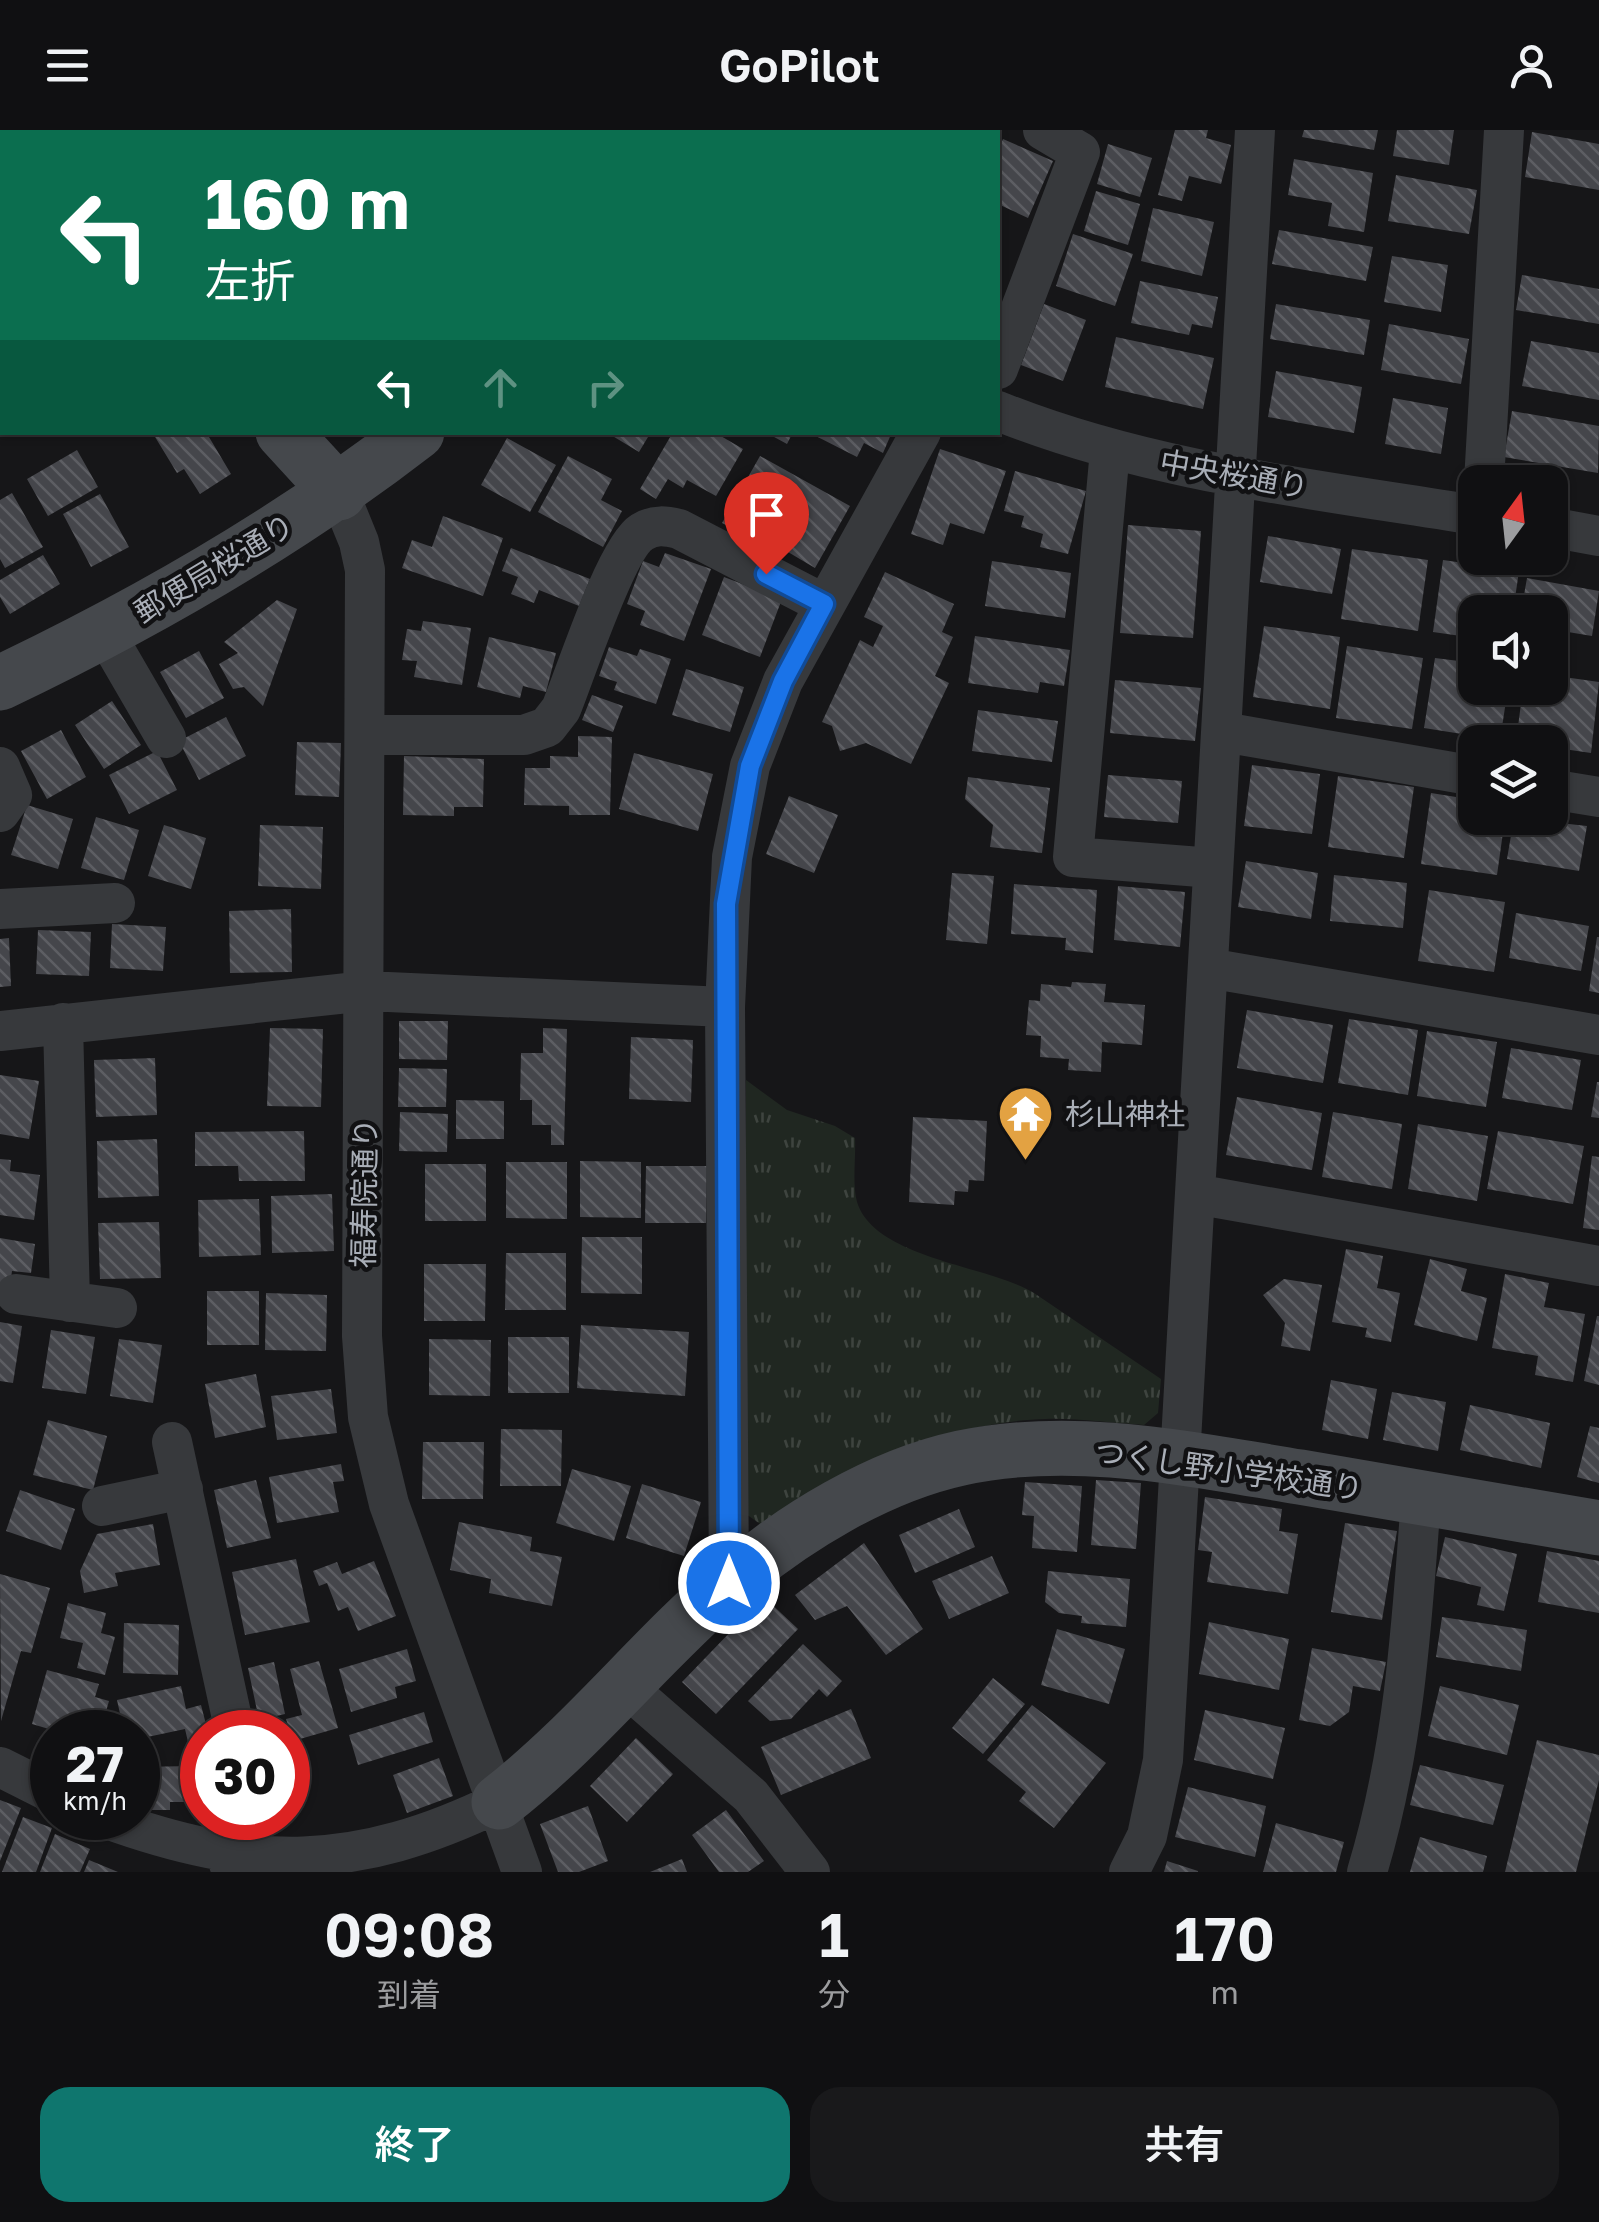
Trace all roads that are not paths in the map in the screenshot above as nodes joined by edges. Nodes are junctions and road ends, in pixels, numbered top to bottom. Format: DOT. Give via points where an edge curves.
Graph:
graph roads {
  1 [pos="1043,130"];
  2 [pos="1255,130"];
  3 [pos="1504,130"];
  4 [pos="1000,364"];
  5 [pos="1000,412"];
  6 [pos="285,435"];
  7 [pos="412,435"];
  8 [pos="919,435"];
  9 [pos="1110,450"];
  10 [pos="1485,465"];
  11 [pos="1237,476"];
  12 [pos="339,493"];
  13 [pos="1458,512"];
  14 [pos="1568,530"];
  15 [pos="1599,536"];
  16 [pos="824,604"];
  17 [pos="105,633"];
  18 [pos="0,683"];
  19 [pos="1223,732"];
  20 [pos="366,735"];
  21 [pos="166,738"];
  22 [pos="0,767"];
  23 [pos="1458,773"];
  24 [pos="1568,792"];
  25 [pos="1599,797"];
  26 [pos="0,812"];
  27 [pos="1212,868"];
  28 [pos="115,903"];
  29 [pos="0,909"];
  30 [pos="1208,968"];
  31 [pos="366,991"];
  32 [pos="725,1007"];
  33 [pos="63,1024"];
  34 [pos="0,1031"];
  35 [pos="1599,1035"];
  36 [pos="1195,1194"];
  37 [pos="1599,1266"];
  38 [pos="16,1294"];
  39 [pos="70,1302"];
  40 [pos="117,1308"];
  41 [pos="172,1442"];
  42 [pos="1177,1457"];
  43 [pos="183,1488"];
  44 [pos="1421,1498"];
  45 [pos="102,1506"];
  46 [pos="1599,1528"];
  47 [pos="729,1583"];
  48 [pos="626,1687"];
  49 [pos="231,1710"];
  50 [pos="0,1767"];
  51 [pos="30,1782"];
  52 [pos="498,1802"];
  53 [pos="150,1840"];
  54 [pos="248,1840"];
  55 [pos="256,1868"];
  56 [pos="522,1872"];
  57 [pos="810,1872"];
  58 [pos="1129,1872"];
  59 [pos="1367,1872"];
  1 -- 4 [label="street" via="1080,152"];
  2 -- 11 [label="street"];
  3 -- 10 [label="street"];
  5 -- 9 [label="street, 中央桜通り"];
  6 -- 12 [label="street"];
  7 -- 12 [label="street, 郵便局桜通り"];
  8 -- 16 [label="street"];
  9 -- 11 [label="street, 中央桜通り"];
  9 -- 27 [label="street" via="1073,857"];
  11 -- 13 [label="street, 中央桜通り"];
  11 -- 19 [label="street"];
  12 -- 17 [label="street, 郵便局桜通り"];
  12 -- 20 [label="street, 福寿院通り" via="365,570"];
  14 -- 15 [label="street"];
  16 -- 20 [label="street" via="661,525 643,531 622,556 561,709 547,726 524,736"];
  16 -- 32 [label="street" via="783,681 750,766 726,904"];
  17 -- 18 [label="street, 郵便局桜通り"];
  17 -- 21 [label="street"];
  19 -- 23 [label="street"];
  19 -- 27 [label="street"];
  20 -- 31 [label="street, 福寿院通り"];
  22 -- 26 [label="street" via="12,795"];
  24 -- 25 [label="street"];
  27 -- 30 [label="street"];
  28 -- 29 [label="street"];
  30 -- 35 [label="street"];
  30 -- 36 [label="street"];
  31 -- 32 [label="street"];
  31 -- 33 [label="street"];
  31 -- 52 [label="street, 福寿院通り" via="362,1336 368,1416 389,1504"];
  32 -- 47 [label="street"];
  33 -- 34 [label="street"];
  33 -- 39 [label="street"];
  36 -- 37 [label="street"];
  36 -- 42 [label="street"];
  38 -- 39 [label="street"];
  39 -- 40 [label="street"];
  41 -- 43 [label="street"];
  42 -- 44 [label="street, つくし野小学校通り"];
  42 -- 47 [label="street, つくし野小学校通り" via="1049,1448 960,1458 877,1487 798,1532"];
  42 -- 58 [label="street" via="1163,1760 1147,1836"];
  43 -- 45 [label="street"];
  43 -- 49 [label="street"];
  44 -- 46 [label="street, つくし野小学校通り"];
  44 -- 59 [label="street" via="1408,1678"];
  47 -- 48 [label="street, つくし野小学校通り"];
  48 -- 52 [label="street, つくし野小学校通り"];
  48 -- 57 [label="street" via="751,1796"];
  50 -- 51 [label="street"];
  52 -- 55 [label="street" via="391,1856"];
  52 -- 56 [label="street, 福寿院通り"];
  53 -- 55 [label="street"];
  54 -- 55 [label="street"];
}
